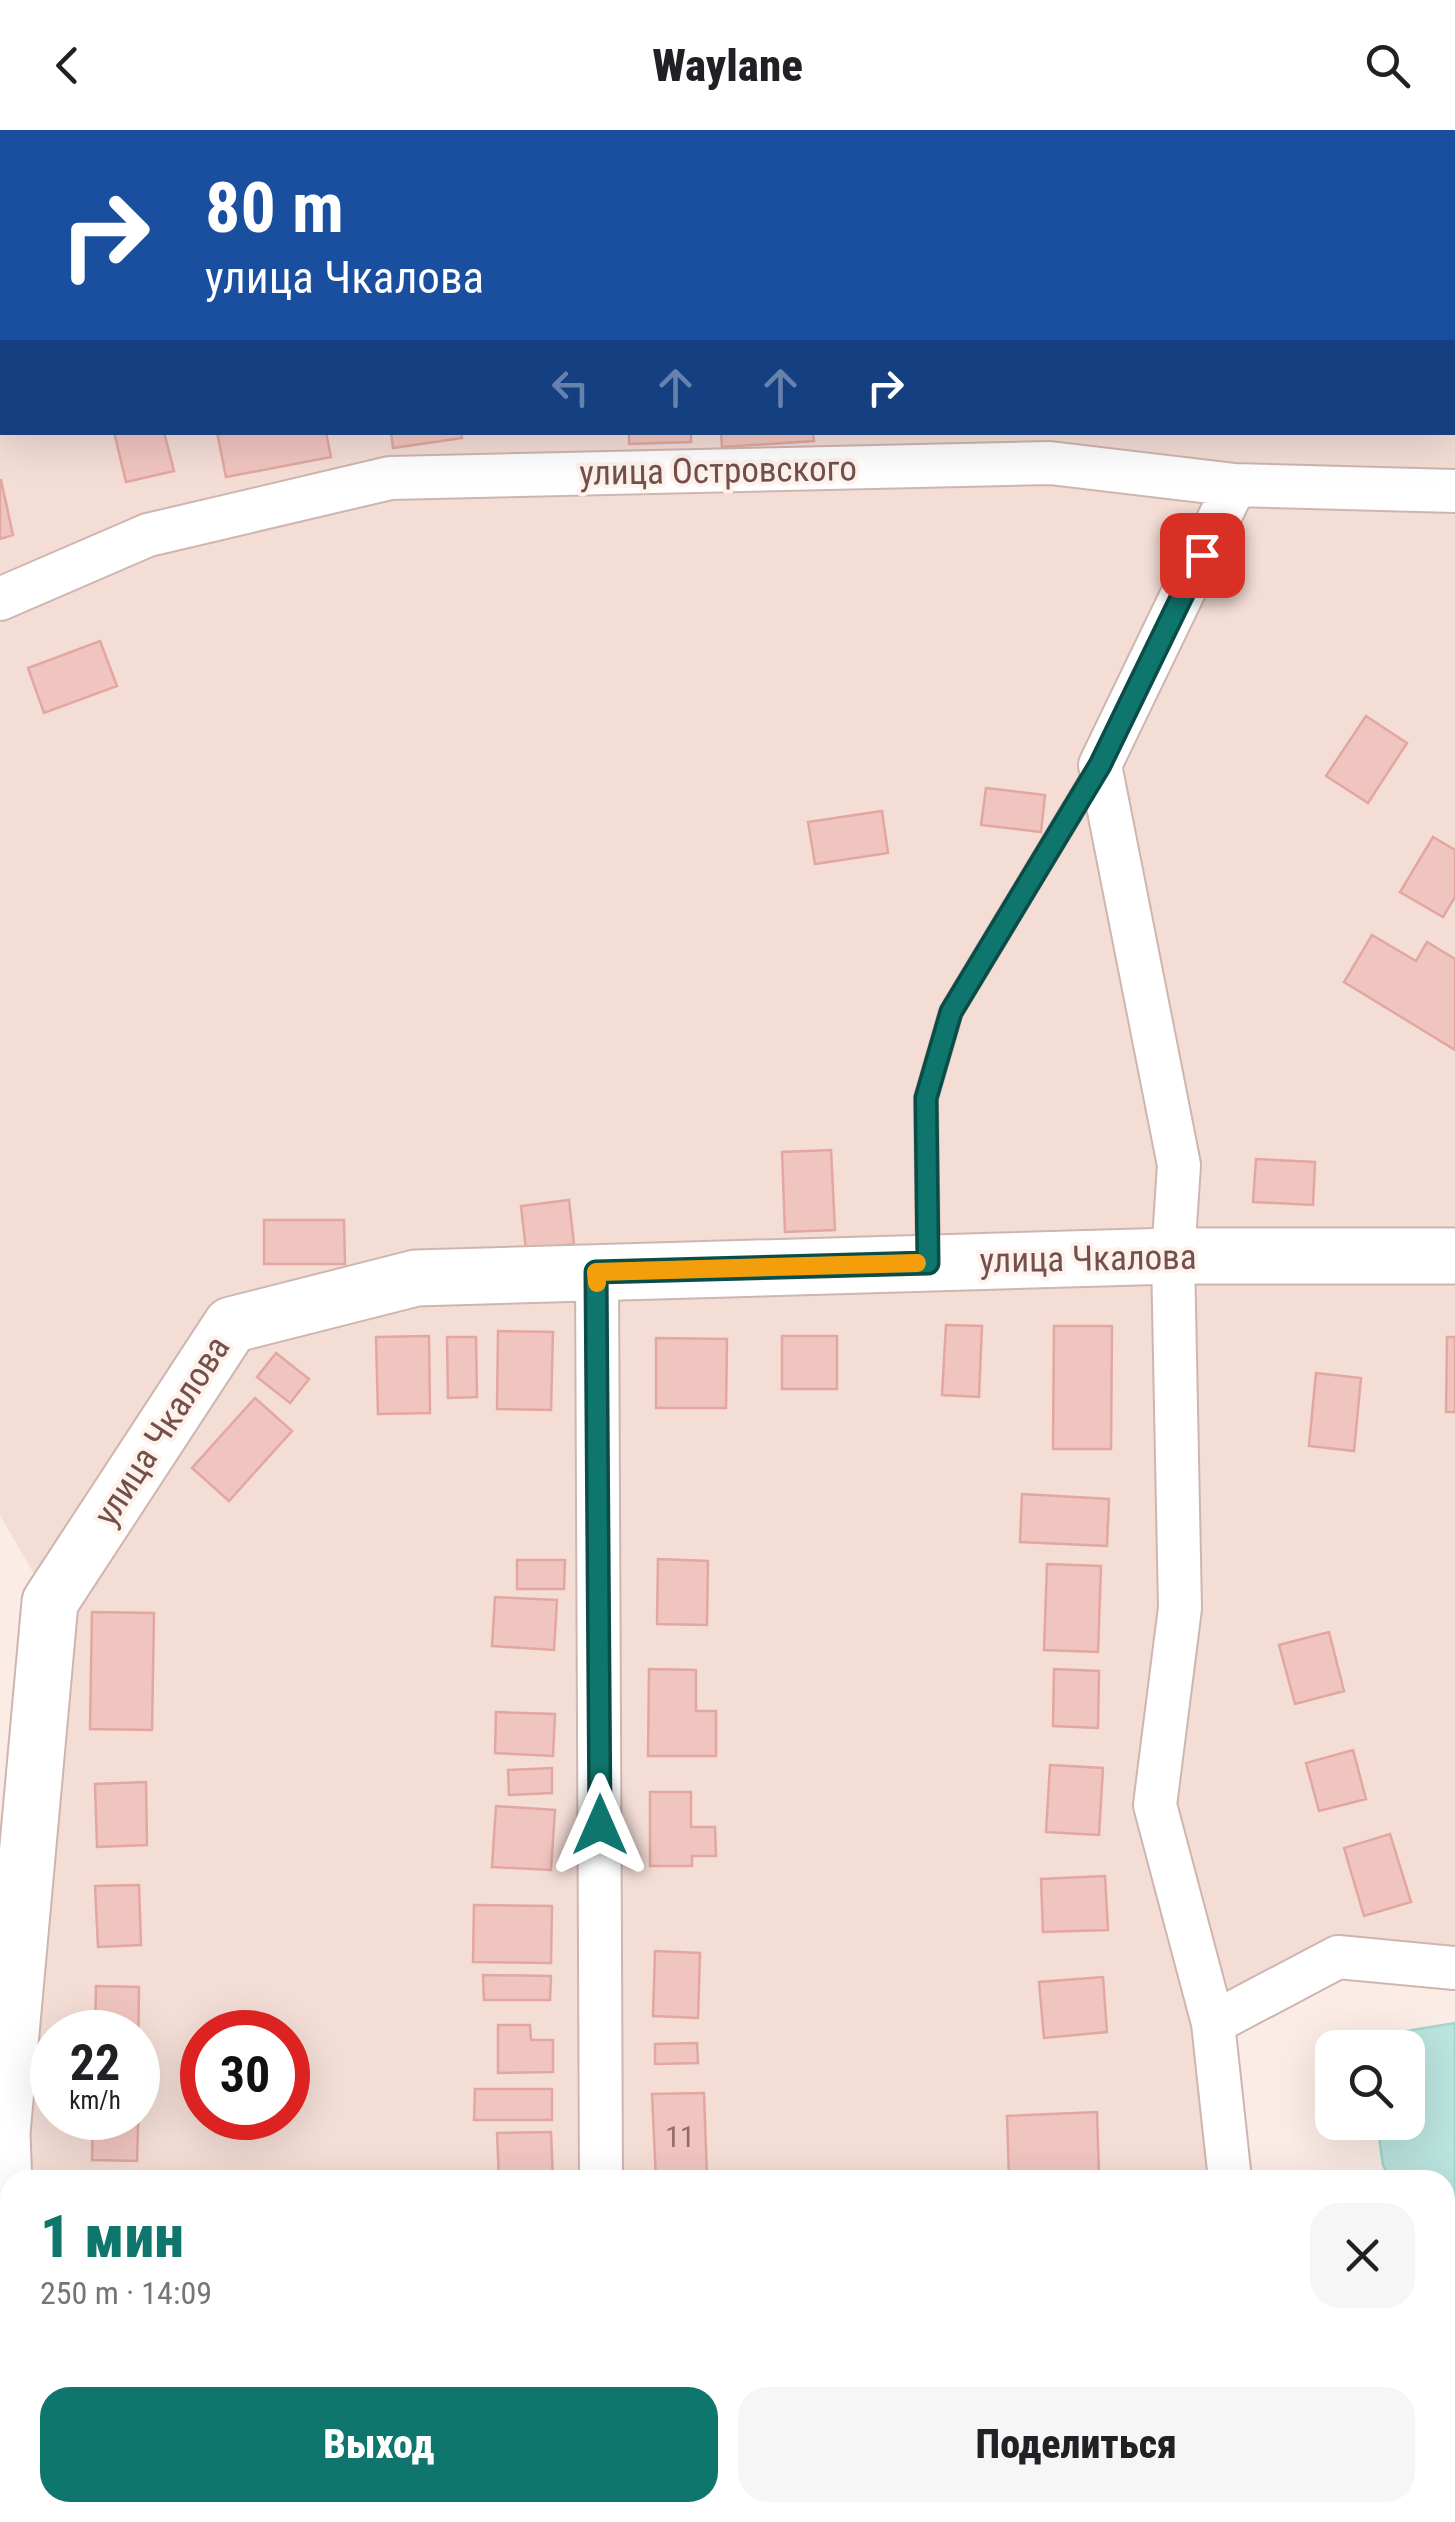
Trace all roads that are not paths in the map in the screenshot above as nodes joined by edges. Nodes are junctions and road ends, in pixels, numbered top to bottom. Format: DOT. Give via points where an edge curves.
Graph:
graph roads {
  1 [pos="1236,485"];
  2 [pos="1455,491"];
  3 [pos="0,599"];
  4 [pos="1100,765"];
  5 [pos="1173,1256"];
  6 [pos="1455,1256"];
  7 [pos="928,1263"];
  8 [pos="596,1272"];
  9 [pos="1455,1968"];
  10 [pos="1213,2023"];
  11 [pos="3,2170"];
  12 [pos="601,2170"];
  13 [pos="1229,2170"];
  1 -- 2 [label="street, улица Островского"];
  1 -- 3 [label="street, улица Островского" via="1050,463 390,478 148,534"];
  1 -- 4 [label="street"];
  4 -- 5 [label="street" via="1178,1165"];
  4 -- 7 [label="lane" via="951,1012 926,1098"];
  5 -- 6 [label="street, улица Чкалова"];
  5 -- 7 [label="street, улица Чкалова"];
  5 -- 10 [label="street" via="1180,1608 1155,1806"];
  7 -- 8 [label="street, улица Чкалова"];
  8 -- 11 [label="street, улица Чкалова" via="416,1278 231,1325 50,1602"];
  8 -- 12 [label="street"];
  9 -- 10 [label="street" via="1338,1958"];
  10 -- 13 [label="street"];
}
